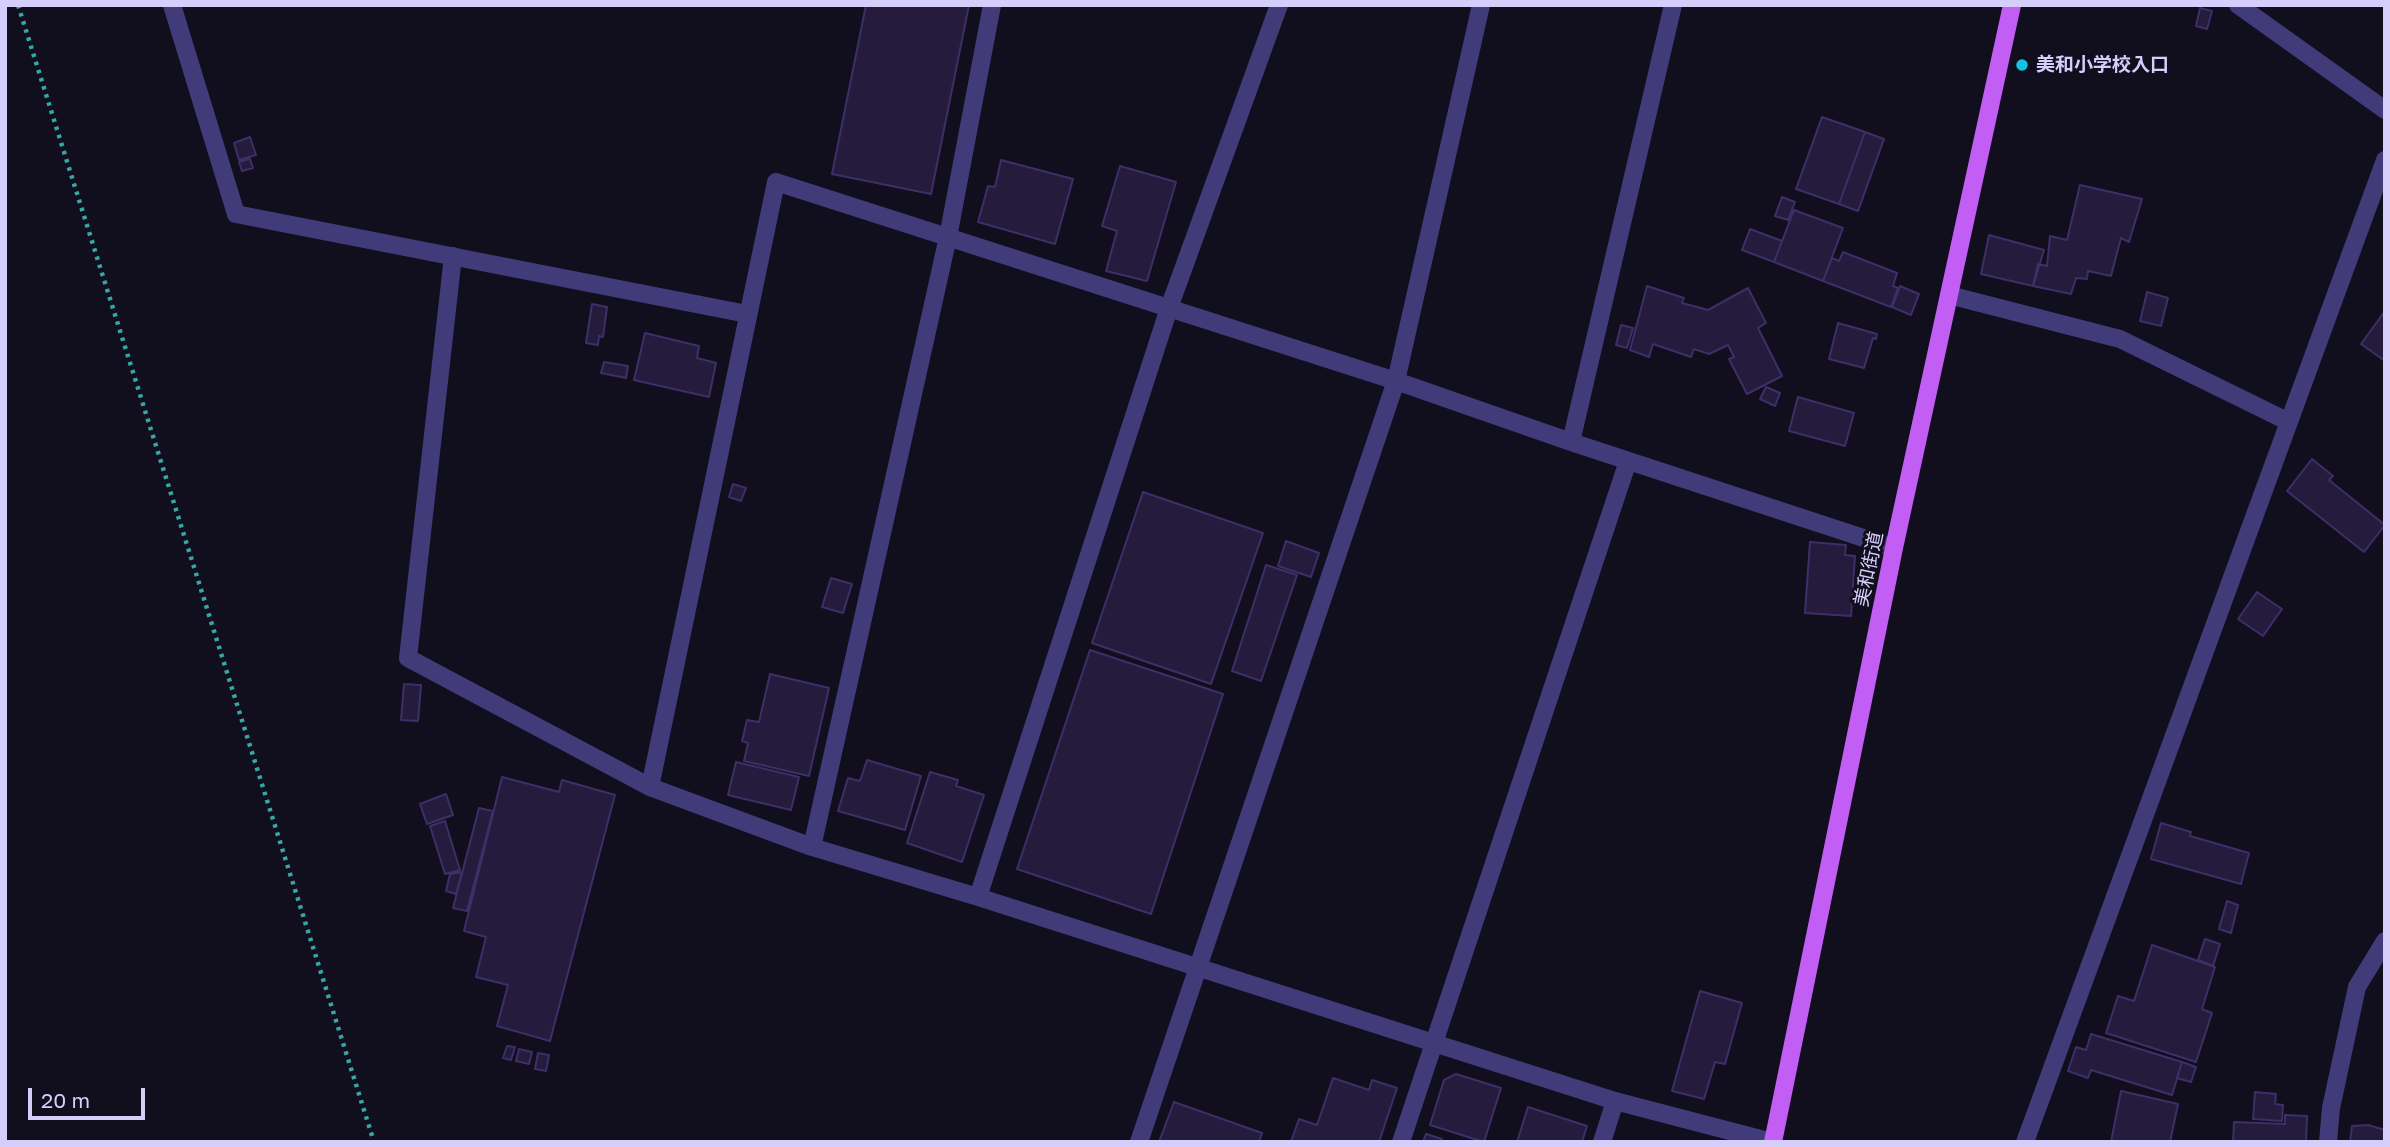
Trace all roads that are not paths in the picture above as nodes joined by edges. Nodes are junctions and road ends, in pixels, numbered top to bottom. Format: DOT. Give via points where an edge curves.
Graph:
graph roads {
  1 [pos="172,5"];
  2 [pos="992,5"];
  3 [pos="1279,5"];
  4 [pos="1481,5"];
  5 [pos="1673,5"];
  6 [pos="2012,5"];
  7 [pos="2238,5"];
  8 [pos="2385,110"];
  9 [pos="2385,160"];
  10 [pos="948,237"];
  11 [pos="453,256"];
  12 [pos="1949,295"];
  13 [pos="1169,308"];
  14 [pos="747,314"];
  15 [pos="1396,380"];
  16 [pos="2289,422"];
  17 [pos="1571,442"];
  18 [pos="1628,461"];
  19 [pos="1894,548"];
  20 [pos="650,788"];
  21 [pos="812,847"];
  22 [pos="978,897"];
  23 [pos="2385,941"];
  24 [pos="1199,969"];
  25 [pos="1434,1044"];
  26 [pos="1615,1101"];
  27 [pos="1139,1142"];
  28 [pos="1401,1142"];
  29 [pos="1602,1142"];
  30 [pos="1772,1142"];
  31 [pos="2025,1142"];
  32 [pos="2328,1142"];
  1 -- 11 [label="street" via="236,214"];
  2 -- 10 [label="street"];
  3 -- 13 [label="street"];
  4 -- 15 [label="street"];
  5 -- 17 [label="street"];
  6 -- 12 [label="main road, 美和街道"];
  7 -- 8 [label="street"];
  9 -- 16 [label="street"];
  10 -- 13 [label="street"];
  10 -- 14 [label="street" via="776,182"];
  10 -- 21 [label="street"];
  11 -- 14 [label="street"];
  11 -- 20 [label="street" via="408,658"];
  12 -- 16 [label="street" via="2120,339"];
  12 -- 19 [label="main road, 美和街道"];
  13 -- 15 [label="street"];
  13 -- 22 [label="street"];
  14 -- 20 [label="street"];
  15 -- 17 [label="street"];
  15 -- 24 [label="street"];
  16 -- 31 [label="street"];
  17 -- 18 [label="street"];
  18 -- 19 [label="street"];
  18 -- 25 [label="street"];
  19 -- 30 [label="main road, 美和街道"];
  20 -- 21 [label="street"];
  21 -- 22 [label="street"];
  22 -- 24 [label="street"];
  23 -- 32 [label="street" via="2357,987"];
  24 -- 25 [label="street"];
  24 -- 27 [label="street"];
  25 -- 26 [label="street"];
  25 -- 28 [label="street"];
  26 -- 29 [label="street"];
  26 -- 30 [label="street"];
}
